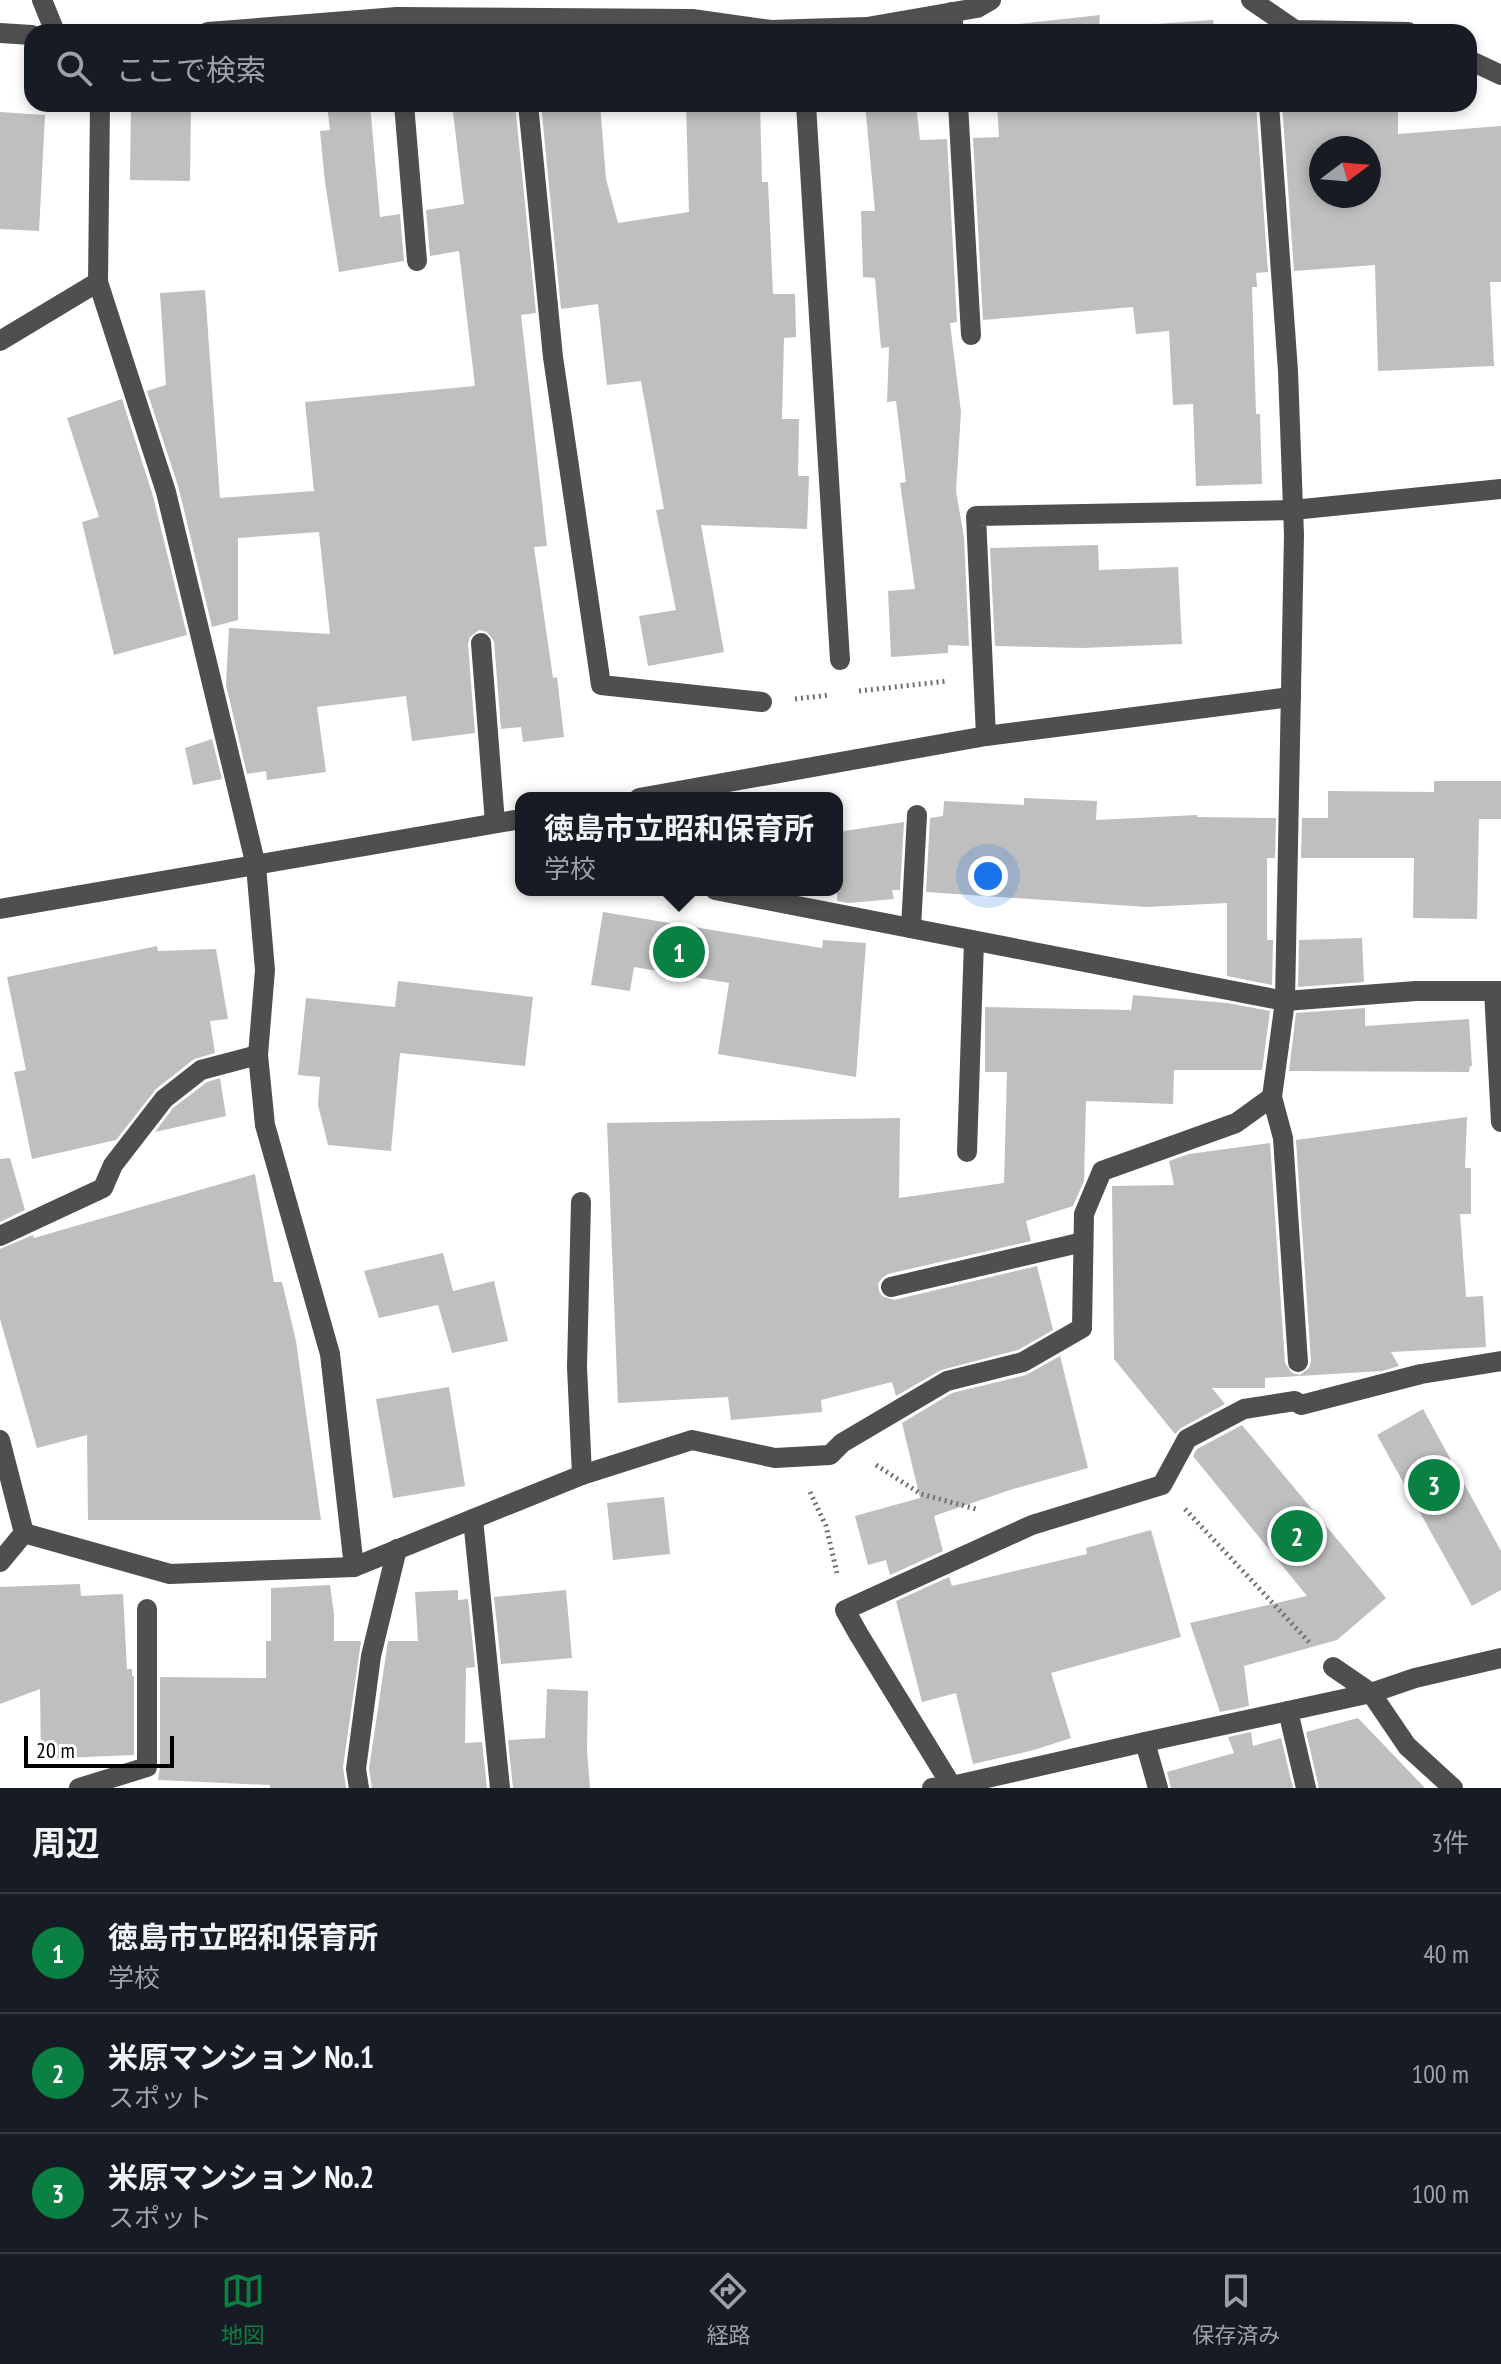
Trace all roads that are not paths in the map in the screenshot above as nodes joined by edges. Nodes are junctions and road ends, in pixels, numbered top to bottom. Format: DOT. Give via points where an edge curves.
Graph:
graph roads {
  1 [pos="42,0"];
  2 [pos="991,0"];
  3 [pos="1251,0"];
  4 [pos="462,9"];
  5 [pos="692,10"];
  6 [pos="906,10"];
  7 [pos="953,22"];
  8 [pos="52,24"];
  9 [pos="398,24"];
  10 [pos="516,24"];
  11 [pos="531,24"];
  12 [pos="747,24"];
  13 [pos="874,24"];
  14 [pos="1285,24"];
  15 [pos="0,33"];
  16 [pos="24,34"];
  17 [pos="1477,64"];
  18 [pos="1501,75"];
  19 [pos="100,112"];
  20 [pos="405,112"];
  21 [pos="529,112"];
  22 [pos="806,112"];
  23 [pos="958,112"];
  24 [pos="1270,112"];
  25 [pos="417,261"];
  26 [pos="98,282"];
  27 [pos="971,335"];
  28 [pos="0,341"];
  29 [pos="1501,489"];
  30 [pos="1293,510"];
  31 [pos="481,643"];
  32 [pos="840,660"];
  33 [pos="1291,697"];
  34 [pos="762,702"];
  35 [pos="986,736"];
  36 [pos="673,792"];
  37 [pos="917,815"];
  38 [pos="515,820"];
  39 [pos="495,823"];
  40 [pos="256,866"];
  41 [pos="746,896"];
  42 [pos="0,909"];
  43 [pos="911,928"];
  44 [pos="974,941"];
  45 [pos="1497,991"];
  46 [pos="1285,1001"];
  47 [pos="258,1055"];
  48 [pos="1272,1097"];
  49 [pos="1501,1122"];
  50 [pos="967,1152"];
  51 [pos="581,1202"];
  52 [pos="0,1236"];
  53 [pos="1083,1242"];
  54 [pos="891,1287"];
  55 [pos="1501,1361"];
  56 [pos="1298,1362"];
  57 [pos="0,1440"];
  58 [pos="582,1475"];
  59 [pos="473,1519"];
  60 [pos="24,1533"];
  61 [pos="397,1549"];
  62 [pos="0,1562"];
  63 [pos="354,1567"];
  64 [pos="147,1609"];
  65 [pos="1501,1658"];
  66 [pos="1333,1667"];
  67 [pos="1371,1693"];
  68 [pos="1288,1711"];
  69 [pos="1145,1742"];
  70 [pos="946,1787"];
  71 [pos="79,1788"];
  72 [pos="359,1788"];
  73 [pos="500,1788"];
  74 [pos="1158,1788"];
  75 [pos="1306,1788"];
  76 [pos="1453,1788"];
  1 -- 8 [label="street"];
  2 -- 7 [label="street"];
  3 -- 14 [label="street"];
  4 -- 9 [label="street"];
  4 -- 10 [label="street"];
  5 -- 11 [label="street"];
  5 -- 12 [label="street"];
  6 -- 7 [label="street"];
  6 -- 13 [label="street"];
  15 -- 16 [label="street"];
  17 -- 18 [label="street"];
  19 -- 26 [label="street"];
  20 -- 25 [label="street"];
  21 -- 34 [label="street" via="553,357 601,685"];
  22 -- 32 [label="street"];
  23 -- 27 [label="street"];
  24 -- 30 [label="street"];
  26 -- 28 [label="street"];
  26 -- 40 [label="street" via="166,492"];
  29 -- 30 [label="street"];
  30 -- 33 [label="street"];
  30 -- 35 [label="street" via="976,516"];
  31 -- 39 [label="street"];
  33 -- 35 [label="street"];
  33 -- 46 [label="street"];
  35 -- 36 [label="street"];
  37 -- 43 [label="street"];
  38 -- 39 [label="street"];
  39 -- 40 [label="street"];
  40 -- 42 [label="street"];
  40 -- 47 [label="street" via="265,970"];
  41 -- 43 [label="street"];
  43 -- 44 [label="street"];
  44 -- 46 [label="street"];
  44 -- 50 [label="street"];
  45 -- 46 [label="street"];
  45 -- 49 [label="street"];
  46 -- 48 [label="street"];
  47 -- 52 [label="street" via="201,1070 164,1099 113,1165 103,1188"];
  47 -- 63 [label="street" via="265,1125 330,1354"];
  48 -- 53 [label="street" via="1236,1123 1102,1171 1084,1214"];
  48 -- 56 [label="street" via="1283,1138"];
  51 -- 58 [label="street" via="577,1367"];
  53 -- 54 [label="street"];
  53 -- 58 [label="street" via="1082,1328 1023,1362 947,1381 830,1455 775,1458 692,1440"];
  55 -- 70 [label="street" via="1421,1374 1301,1405 1295,1401 1244,1409 1187,1439 1162,1485 1032,1525 845,1610"];
  57 -- 60 [label="street"];
  58 -- 59 [label="street"];
  59 -- 61 [label="street"];
  59 -- 73 [label="street"];
  60 -- 62 [label="street"];
  60 -- 63 [label="street" via="170,1574"];
  61 -- 63 [label="street"];
  61 -- 72 [label="street" via="371,1656 356,1769"];
  64 -- 71 [label="street" via="147,1767"];
  65 -- 67 [label="street"];
  66 -- 67 [label="street"];
  67 -- 68 [label="street"];
  67 -- 76 [label="street" via="1407,1746"];
  68 -- 69 [label="street"];
  68 -- 75 [label="street"];
  69 -- 70 [label="street"];
  69 -- 74 [label="street"];
}
